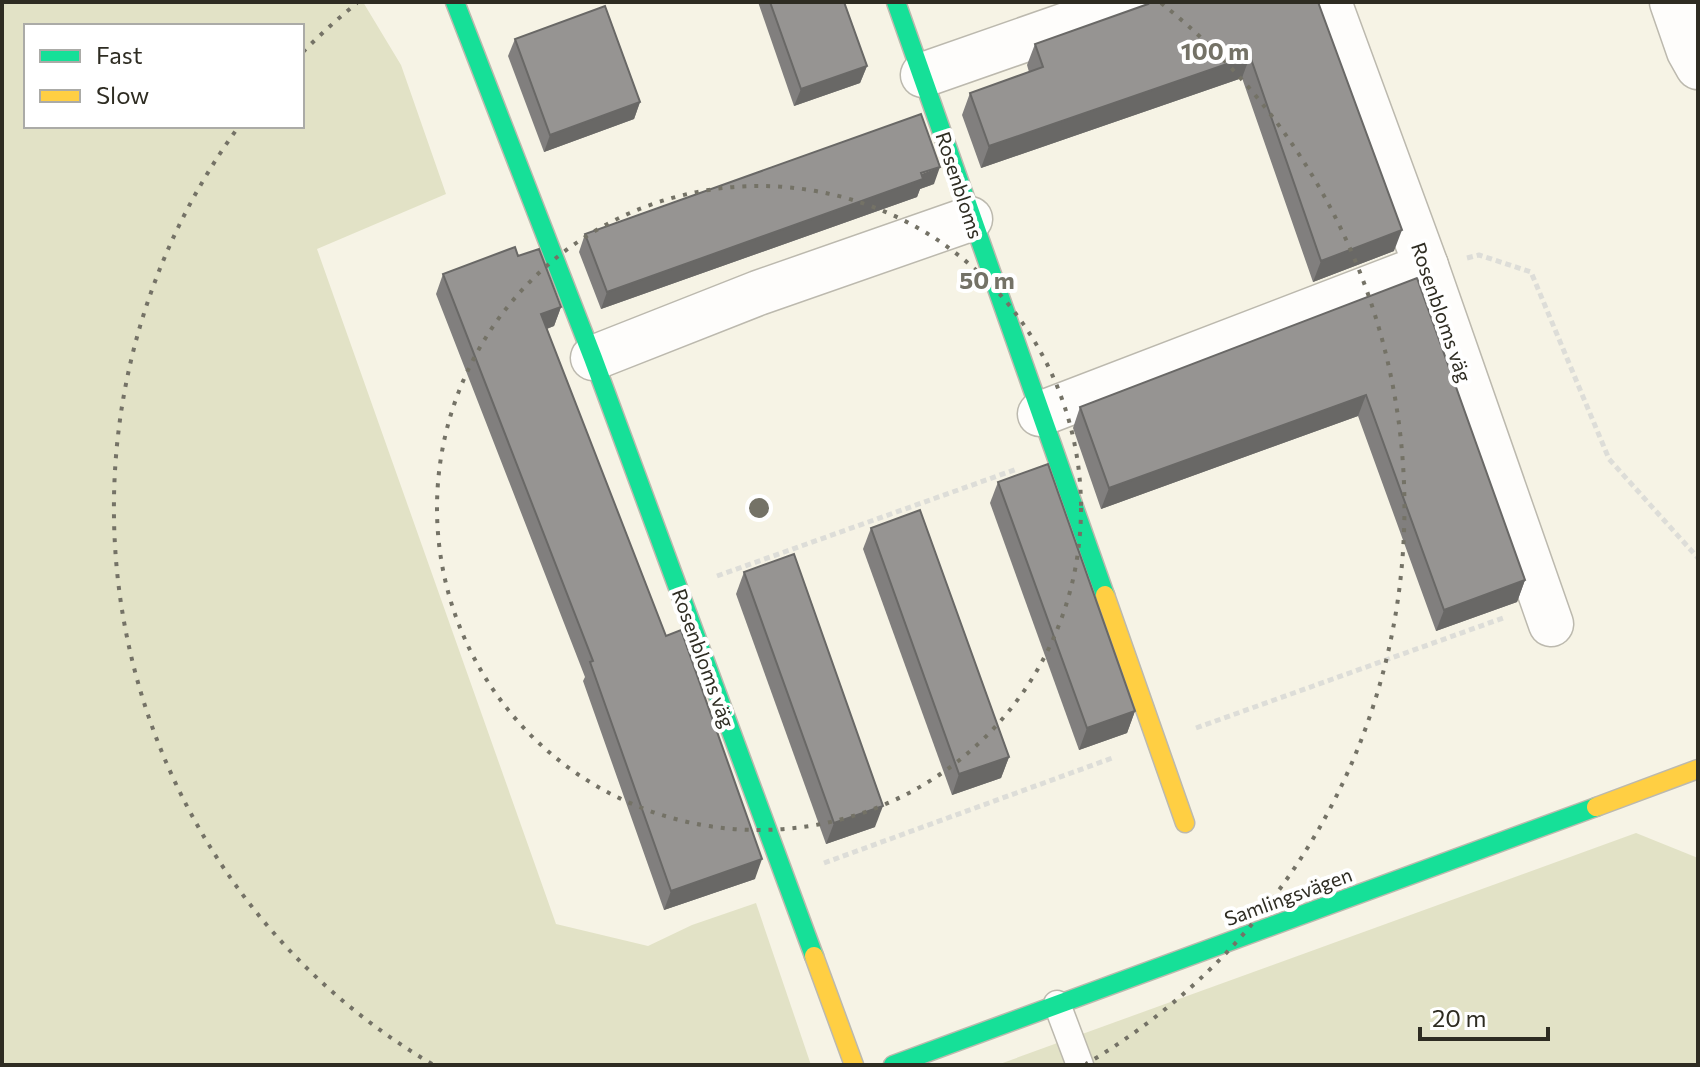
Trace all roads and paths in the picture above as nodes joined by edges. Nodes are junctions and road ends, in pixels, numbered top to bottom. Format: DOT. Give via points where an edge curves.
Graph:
graph roads {
  1 [pos="455,2"];
  2 [pos="896,2"];
  3 [pos="1132,2"];
  4 [pos="1329,2"];
  5 [pos="1672,2"];
  6 [pos="1698,67"];
  7 [pos="923,75"];
  8 [pos="970,219"];
  9 [pos="1426,266"];
  10 [pos="593,358"];
  11 [pos="1040,414"];
  12 [pos="1054,456"];
  13 [pos="1698,558"];
  14 [pos="679,590"];
  15 [pos="1551,624"];
  16 [pos="1698,769"];
  17 [pos="1185,823"];
  18 [pos="1057,1004"];
  19 [pos="854,1065"];
  20 [pos="893,1065"];
  21 [pos="1080,1065"];
  1 -- 10 [label="street, Rosenbloms väg"];
  2 -- 7 [label="street, Rosenbloms"];
  3 -- 7 [label="street"];
  4 -- 9 [label="street, Rosenbloms väg"];
  5 -- 6 [label="street"];
  7 -- 8 [label="street, Rosenbloms"];
  8 -- 10 [label="street"];
  8 -- 11 [label="street, Rosenbloms"];
  9 -- 11 [label="street"];
  9 -- 13 [label="path" via="1479,255 1531,272 1609,459"];
  9 -- 15 [label="street, Rosenbloms väg"];
  10 -- 14 [label="street, Rosenbloms väg"];
  11 -- 12 [label="street, Rosenbloms"];
  12 -- 14 [label="path"];
  12 -- 17 [label="street, Rosenbloms"];
  14 -- 19 [label="street, Rosenbloms väg"];
  16 -- 18 [label="street, Samlingsvägen"];
  18 -- 20 [label="street, Samlingsvägen"];
  18 -- 21 [label="lane"];
}
